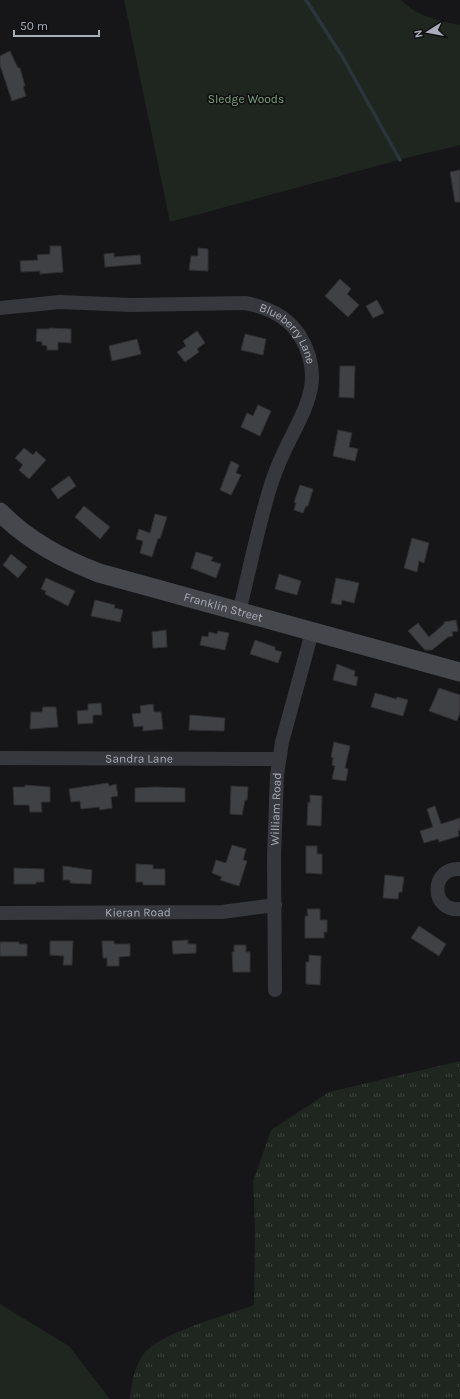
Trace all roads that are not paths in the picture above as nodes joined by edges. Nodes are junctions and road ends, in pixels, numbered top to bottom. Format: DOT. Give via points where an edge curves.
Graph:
graph roads {
  1 [pos="0,308"];
  2 [pos="0,512"];
  3 [pos="239,612"];
  4 [pos="312,632"];
  5 [pos="460,672"];
  6 [pos="0,758"];
  7 [pos="278,759"];
  8 [pos="460,870"];
  9 [pos="275,905"];
  10 [pos="460,909"];
  11 [pos="0,913"];
  12 [pos="275,990"];
  1 -- 3 [label="street, Blueberry Lane" via="60,302 131,305 245,303 260,306 283,318 298,334 311,362 311,394 304,414 278,465 269,492"];
  2 -- 3 [label="main road, Franklin Street" via="34,541 73,563 120,580"];
  3 -- 4 [label="main road, Franklin Street"];
  4 -- 5 [label="main road, Franklin Street"];
  4 -- 7 [label="street, William Road"];
  6 -- 7 [label="street, Sandra Lane"];
  7 -- 9 [label="street, William Road"];
  8 -- 10 [label="street" via="450,870 443,874 437,888 438,896 445,905 452,909"];
  9 -- 11 [label="street, Kieran Road" via="222,912"];
  9 -- 12 [label="street, William Road"];
}
